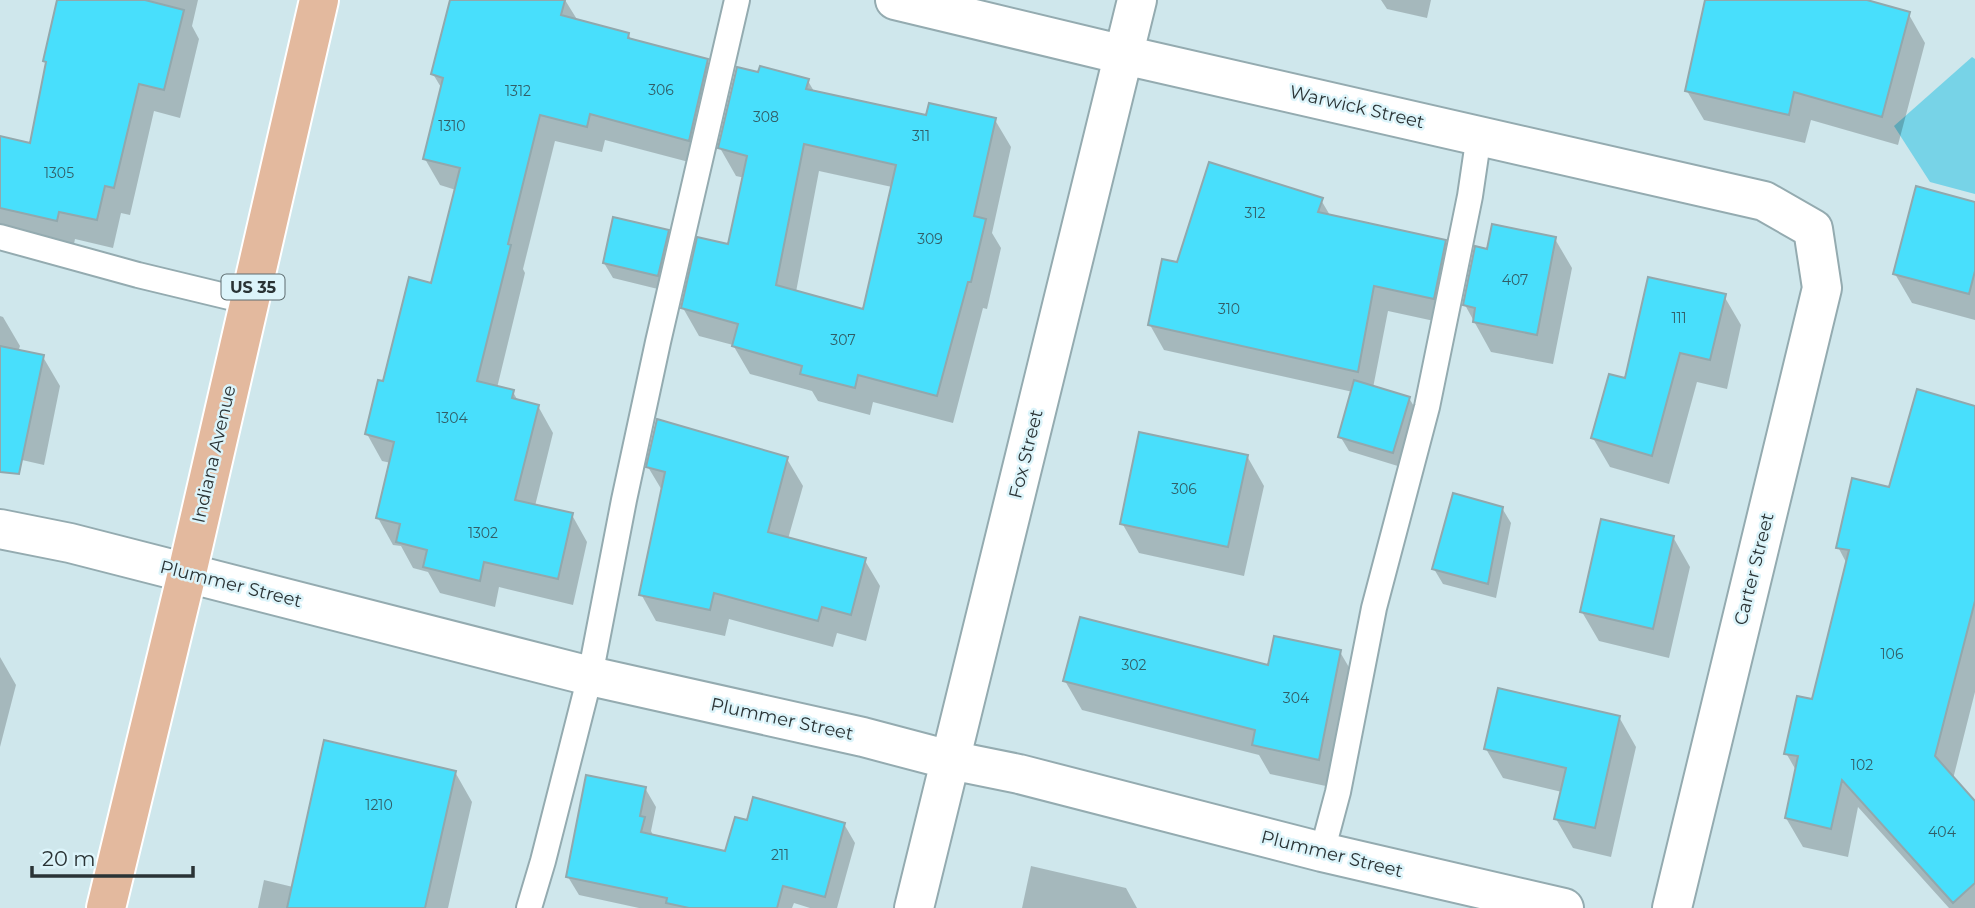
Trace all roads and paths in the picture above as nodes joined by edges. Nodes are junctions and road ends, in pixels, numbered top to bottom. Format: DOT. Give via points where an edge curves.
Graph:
graph roads {
  1 [pos="319,0"];
  2 [pos="737,0"];
  3 [pos="895,0"];
  4 [pos="1137,0"];
  5 [pos="1124,55"];
  6 [pos="1479,135"];
  7 [pos="1813,229"];
  8 [pos="0,237"];
  9 [pos="250,302"];
  10 [pos="0,529"];
  11 [pos="187,573"];
  12 [pos="590,676"];
  13 [pos="950,760"];
  14 [pos="1322,852"];
  15 [pos="106,908"];
  16 [pos="529,908"];
  17 [pos="914,908"];
  18 [pos="1564,908"];
  19 [pos="1672,908"];
  1 -- 9 [label="main road, Indiana Avenue / US 35"];
  2 -- 12 [label="lane" via="658,342"];
  3 -- 5 [label="street, Warwick Street"];
  4 -- 5 [label="street, Fox Street"];
  5 -- 6 [label="street, Warwick Street"];
  5 -- 13 [label="street, Fox Street"];
  6 -- 7 [label="street, Warwick Street" via="1764,201"];
  6 -- 14 [label="lane" via="1427,407 1374,608"];
  7 -- 19 [label="street, Carter Street" via="1822,288"];
  8 -- 9 [label="lane"];
  9 -- 11 [label="main road, Indiana Avenue / US 35"];
  10 -- 11 [label="street, Plummer Street"];
  11 -- 12 [label="street, Plummer Street"];
  11 -- 15 [label="main road, Indiana Avenue / US 35"];
  12 -- 13 [label="street, Plummer Street"];
  12 -- 16 [label="lane"];
  13 -- 14 [label="street, Plummer Street"];
  13 -- 17 [label="street, Fox Street"];
  14 -- 18 [label="street, Plummer Street"];
}
